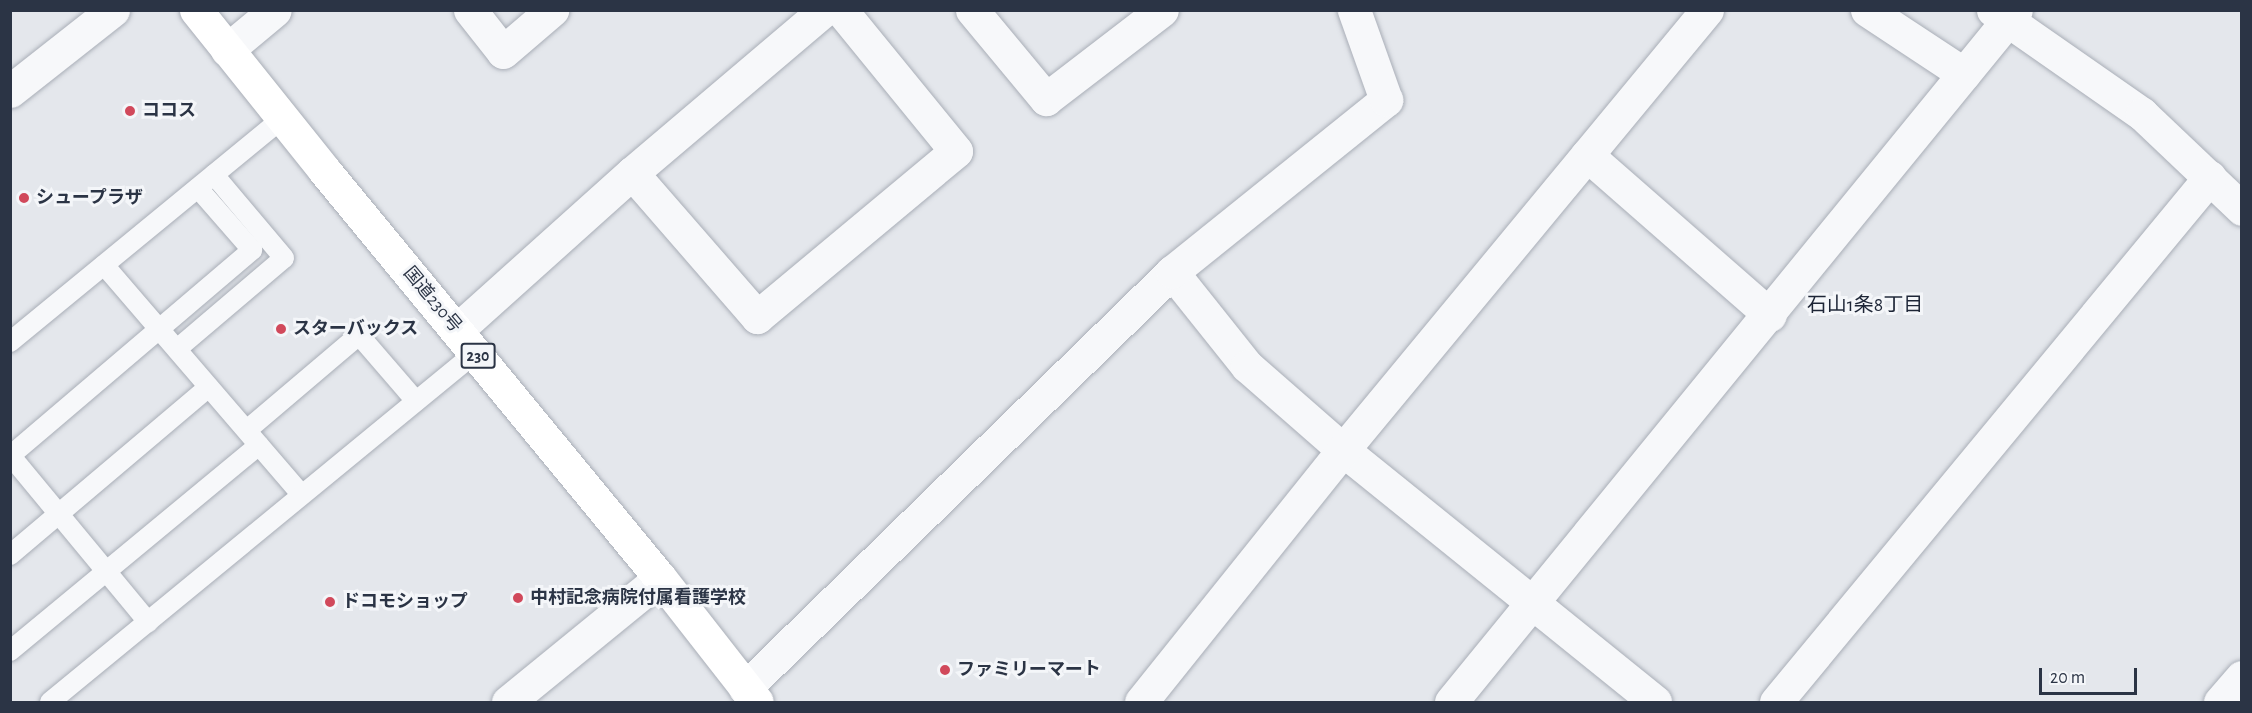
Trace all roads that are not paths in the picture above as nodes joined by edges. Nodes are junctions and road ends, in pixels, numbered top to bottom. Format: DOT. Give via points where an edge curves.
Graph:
graph roads {
  1 [pos="113,10"];
  2 [pos="196,10"];
  3 [pos="275,10"];
  4 [pos="470,10"];
  5 [pos="552,10"];
  6 [pos="824,10"];
  7 [pos="840,10"];
  8 [pos="972,10"];
  9 [pos="1162,10"];
  10 [pos="1354,10"];
  11 [pos="1707,10"];
  12 [pos="1867,10"];
  13 [pos="2006,14"];
  14 [pos="227,50"];
  15 [pos="1964,74"];
  16 [pos="10,90"];
  17 [pos="283,118"];
  18 [pos="1587,155"];
  19 [pos="632,172"];
  20 [pos="214,175"];
  21 [pos="2210,177"];
  22 [pos="198,188"];
  23 [pos="2241,208"];
  24 [pos="104,265"];
  25 [pos="1172,272"];
  26 [pos="1770,315"];
  27 [pos="160,329"];
  28 [pos="466,341"];
  29 [pos="10,342"];
  30 [pos="177,349"];
  31 [pos="209,387"];
  32 [pos="416,401"];
  33 [pos="253,438"];
  34 [pos="1343,450"];
  35 [pos="11,455"];
  36 [pos="302,495"];
  37 [pos="60,515"];
  38 [pos="10,555"];
  39 [pos="106,571"];
  40 [pos="660,578"];
  41 [pos="1533,603"];
  42 [pos="148,622"];
  43 [pos="10,651"];
  44 [pos="2241,677"];
  45 [pos="751,695"];
  46 [pos="50,702"];
  47 [pos="508,702"];
  48 [pos="1141,702"];
  49 [pos="1451,702"];
  50 [pos="1655,702"];
  51 [pos="1776,702"];
  52 [pos="2220,702"];
  1 -- 16 [label="street"];
  2 -- 14 [label="highway, 国道230号 / 230"];
  3 -- 14 [label="street"];
  4 -- 5 [label="street" via="503,52"];
  6 -- 19 [label="street"];
  7 -- 19 [label="street" via="956,151 757,317"];
  8 -- 9 [label="street" via="1046,99"];
  10 -- 25 [label="street" via="1386,100"];
  11 -- 18 [label="street"];
  12 -- 15 [label="street"];
  13 -- 15 [label="street"];
  13 -- 21 [label="street" via="2142,114"];
  14 -- 17 [label="highway, 国道230号 / 230"];
  15 -- 26 [label="street"];
  17 -- 20 [label="lane"];
  17 -- 28 [label="highway, 国道230号 / 230"];
  18 -- 26 [label="street"];
  18 -- 34 [label="street"];
  19 -- 28 [label="street"];
  20 -- 22 [label="lane"];
  20 -- 30 [label="lane" via="284,258"];
  21 -- 23 [label="street"];
  21 -- 51 [label="street"];
  22 -- 24 [label="lane"];
  22 -- 27 [label="lane" via="252,250"];
  24 -- 27 [label="lane"];
  24 -- 29 [label="lane"];
  25 -- 34 [label="street" via="1247,366"];
  25 -- 45 [label="street"];
  26 -- 41 [label="street"];
  27 -- 30 [label="lane"];
  27 -- 35 [label="lane"];
  28 -- 32 [label="lane"];
  28 -- 40 [label="highway, 国道230号 / 230"];
  30 -- 31 [label="lane"];
  31 -- 33 [label="lane"];
  31 -- 37 [label="lane"];
  32 -- 33 [label="lane" via="359,335"];
  32 -- 36 [label="lane"];
  33 -- 36 [label="lane"];
  33 -- 39 [label="lane"];
  34 -- 41 [label="street"];
  34 -- 48 [label="street"];
  35 -- 37 [label="lane"];
  36 -- 42 [label="lane"];
  37 -- 38 [label="lane"];
  37 -- 39 [label="lane"];
  39 -- 42 [label="lane"];
  39 -- 43 [label="lane"];
  40 -- 45 [label="highway, 国道230号 / 230"];
  40 -- 47 [label="street"];
  41 -- 49 [label="street"];
  41 -- 50 [label="street"];
  42 -- 46 [label="lane"];
  44 -- 52 [label="street"];
}
